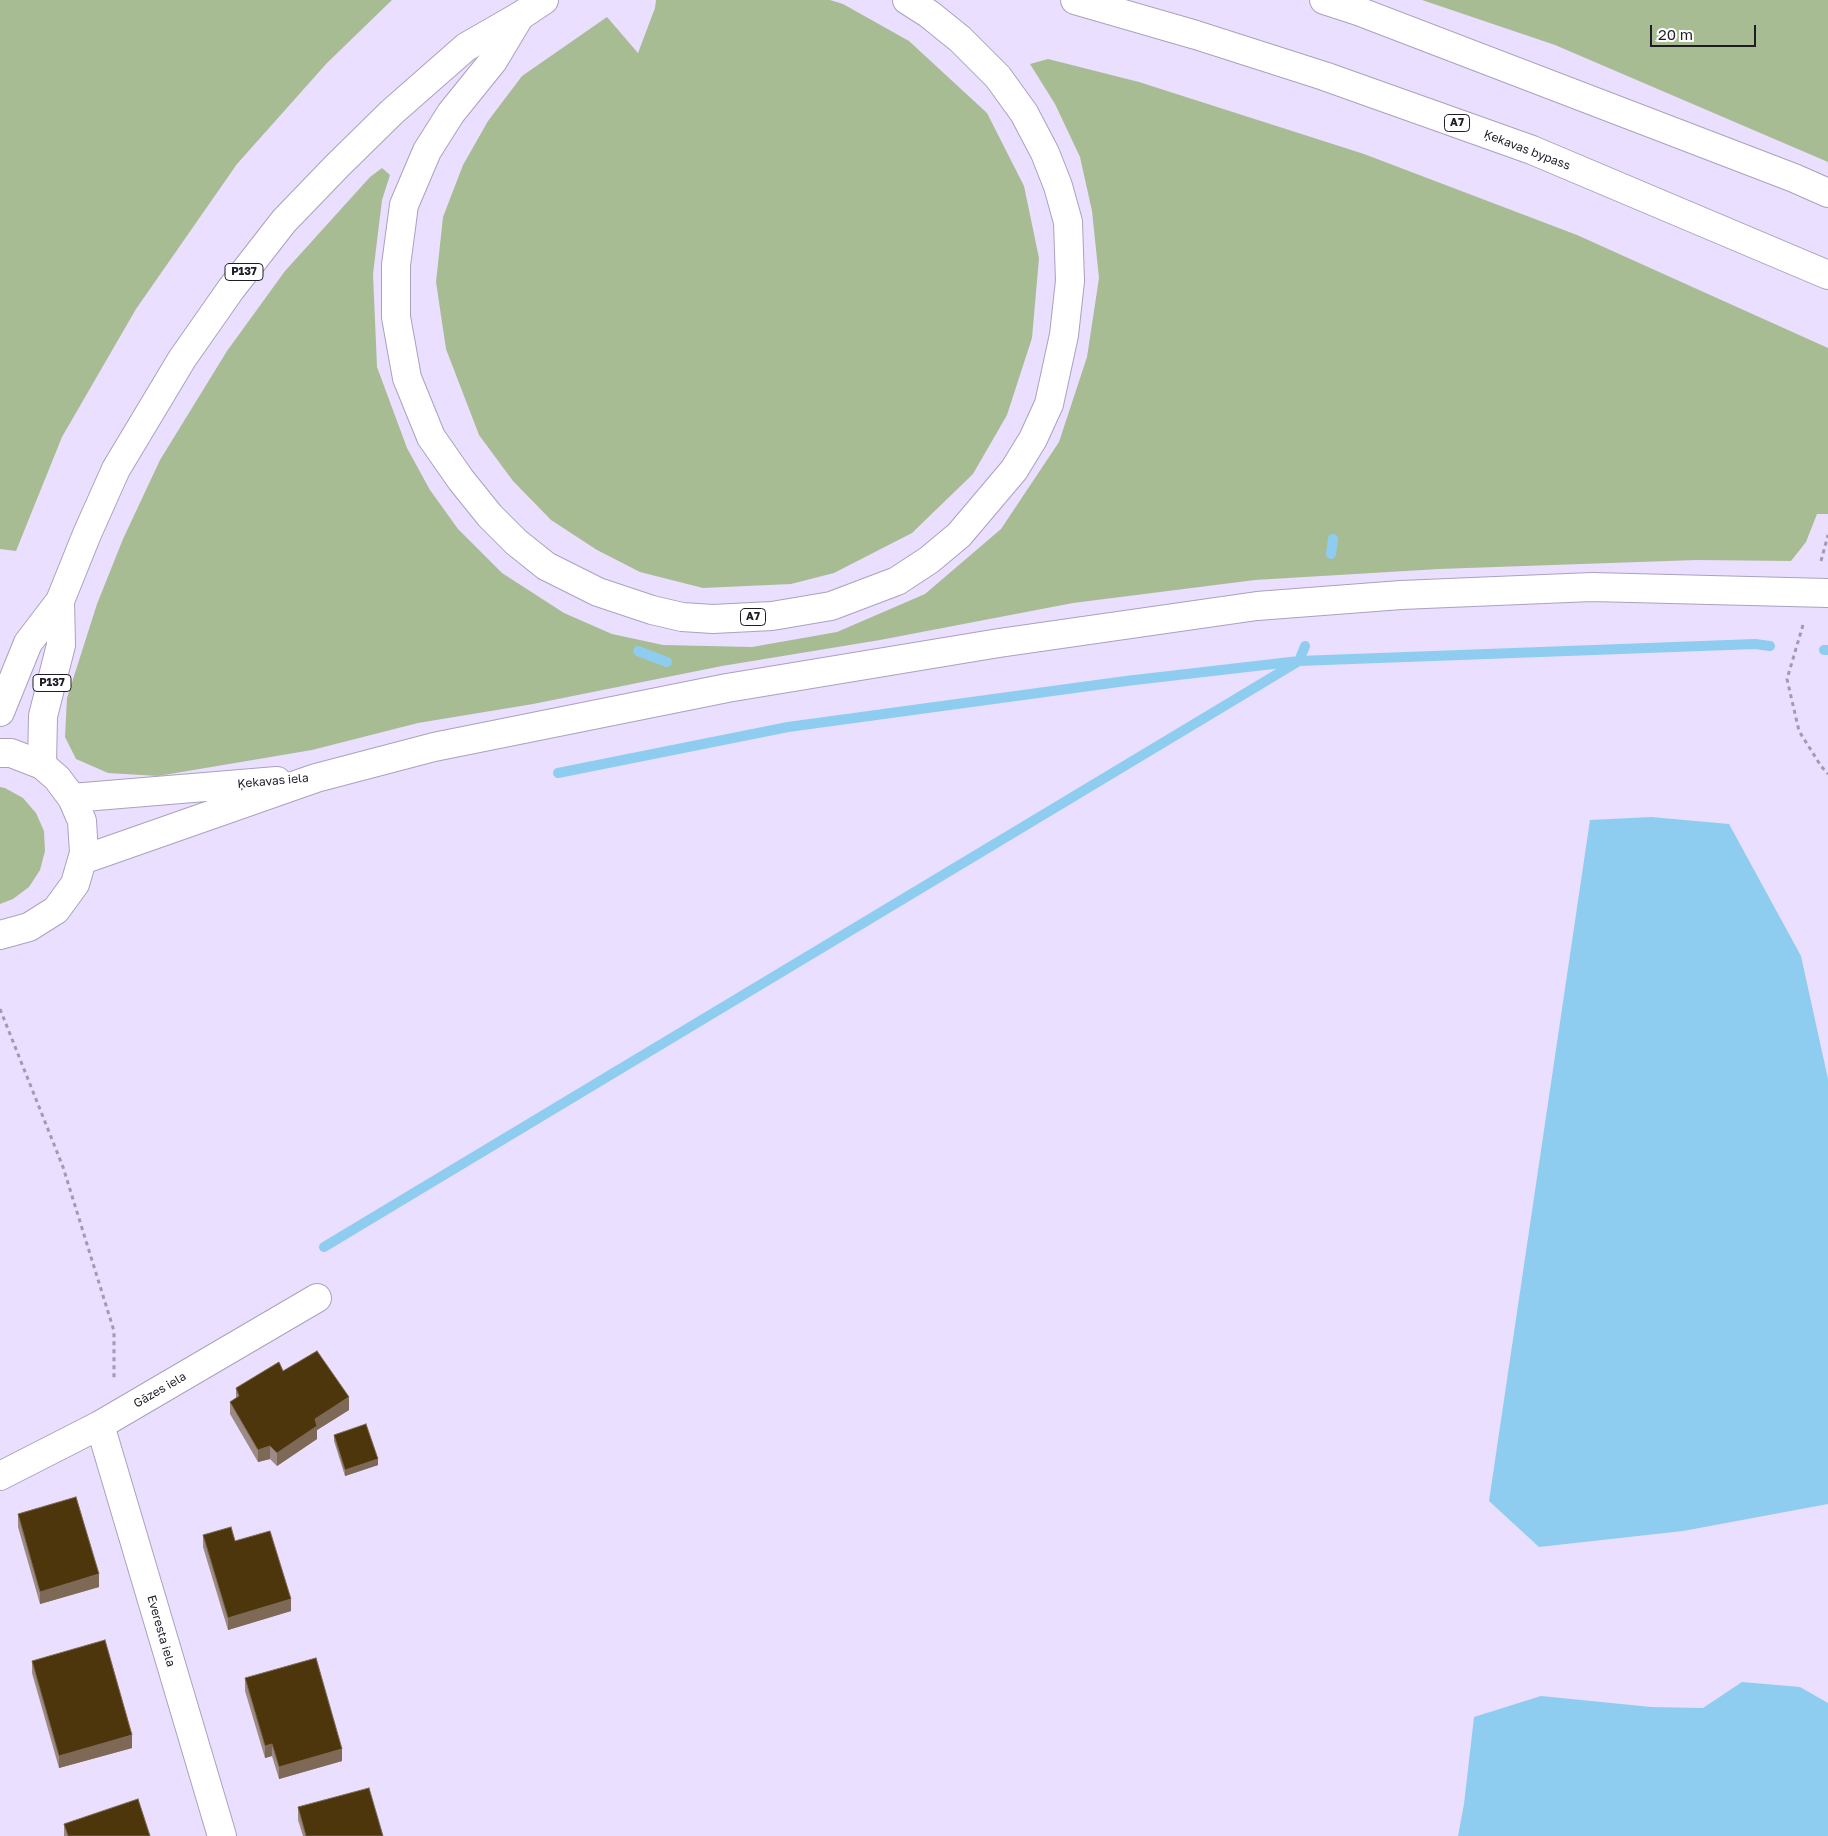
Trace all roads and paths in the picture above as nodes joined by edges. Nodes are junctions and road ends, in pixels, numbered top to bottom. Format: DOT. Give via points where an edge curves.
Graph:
graph roads {
  1 [pos="544,0"];
  2 [pos="907,0"];
  3 [pos="1075,0"];
  4 [pos="1324,0"];
  5 [pos="520,16"];
  6 [pos="1828,193"];
  7 [pos="1828,276"];
  8 [pos="1820,592"];
  9 [pos="60,601"];
  10 [pos="0,712"];
  11 [pos="0,753"];
  12 [pos="42,765"];
  13 [pos="1828,774"];
  14 [pos="316,778"];
  15 [pos="72,798"];
  16 [pos="82,860"];
  17 [pos="0,935"];
  18 [pos="0,1009"];
  19 [pos="317,1298"];
  20 [pos="107,1421"];
  21 [pos="0,1476"];
  22 [pos="222,1836"];
  1 -- 5 [label="main road, P137"];
  2 -- 5 [label="main road, A7" via="960,39 998,77 1024,112 1058,186 1068,222 1070,281 1064,335 1049,404 1014,470 959,535 897,581 831,606 772,616 713,619 682,617 652,610 598,592 546,566 490,516 461,480 431,437 407,378 396,317 396,265 404,205 436,136 493,61"];
  3 -- 7 [label="main road, Ķekavas bypass / A7" via="1324,76 1532,150"];
  4 -- 6 [label="main road"];
  5 -- 9 [label="main road, P137" via="466,47 392,112 284,221 182,360 121,461"];
  8 -- 13 [label="path" via="1787,679 1799,731"];
  8 -- 14 [label="main road" via="1592,587 1401,595 1257,606 1000,643 728,688 434,747"];
  9 -- 10 [label="main road, P137" via="28,643"];
  9 -- 12 [label="main road, P137" via="61,645 43,716"];
  11 -- 12 [label="main road" via="11,753"];
  12 -- 15 [label="main road"];
  14 -- 15 [label="main road, Ķekavas iela"];
  14 -- 16 [label="main road, Ķekavas iela"];
  15 -- 16 [label="main road" via="82,821"];
  16 -- 17 [label="main road" via="75,884 56,910 29,927"];
  18 -- 20 [label="path" via="63,1167 114,1331"];
  19 -- 20 [label="main road, Gāzes iela"];
  20 -- 21 [label="main road, Gāzes iela"];
  20 -- 22 [label="main road, Everesta iela"];
}
